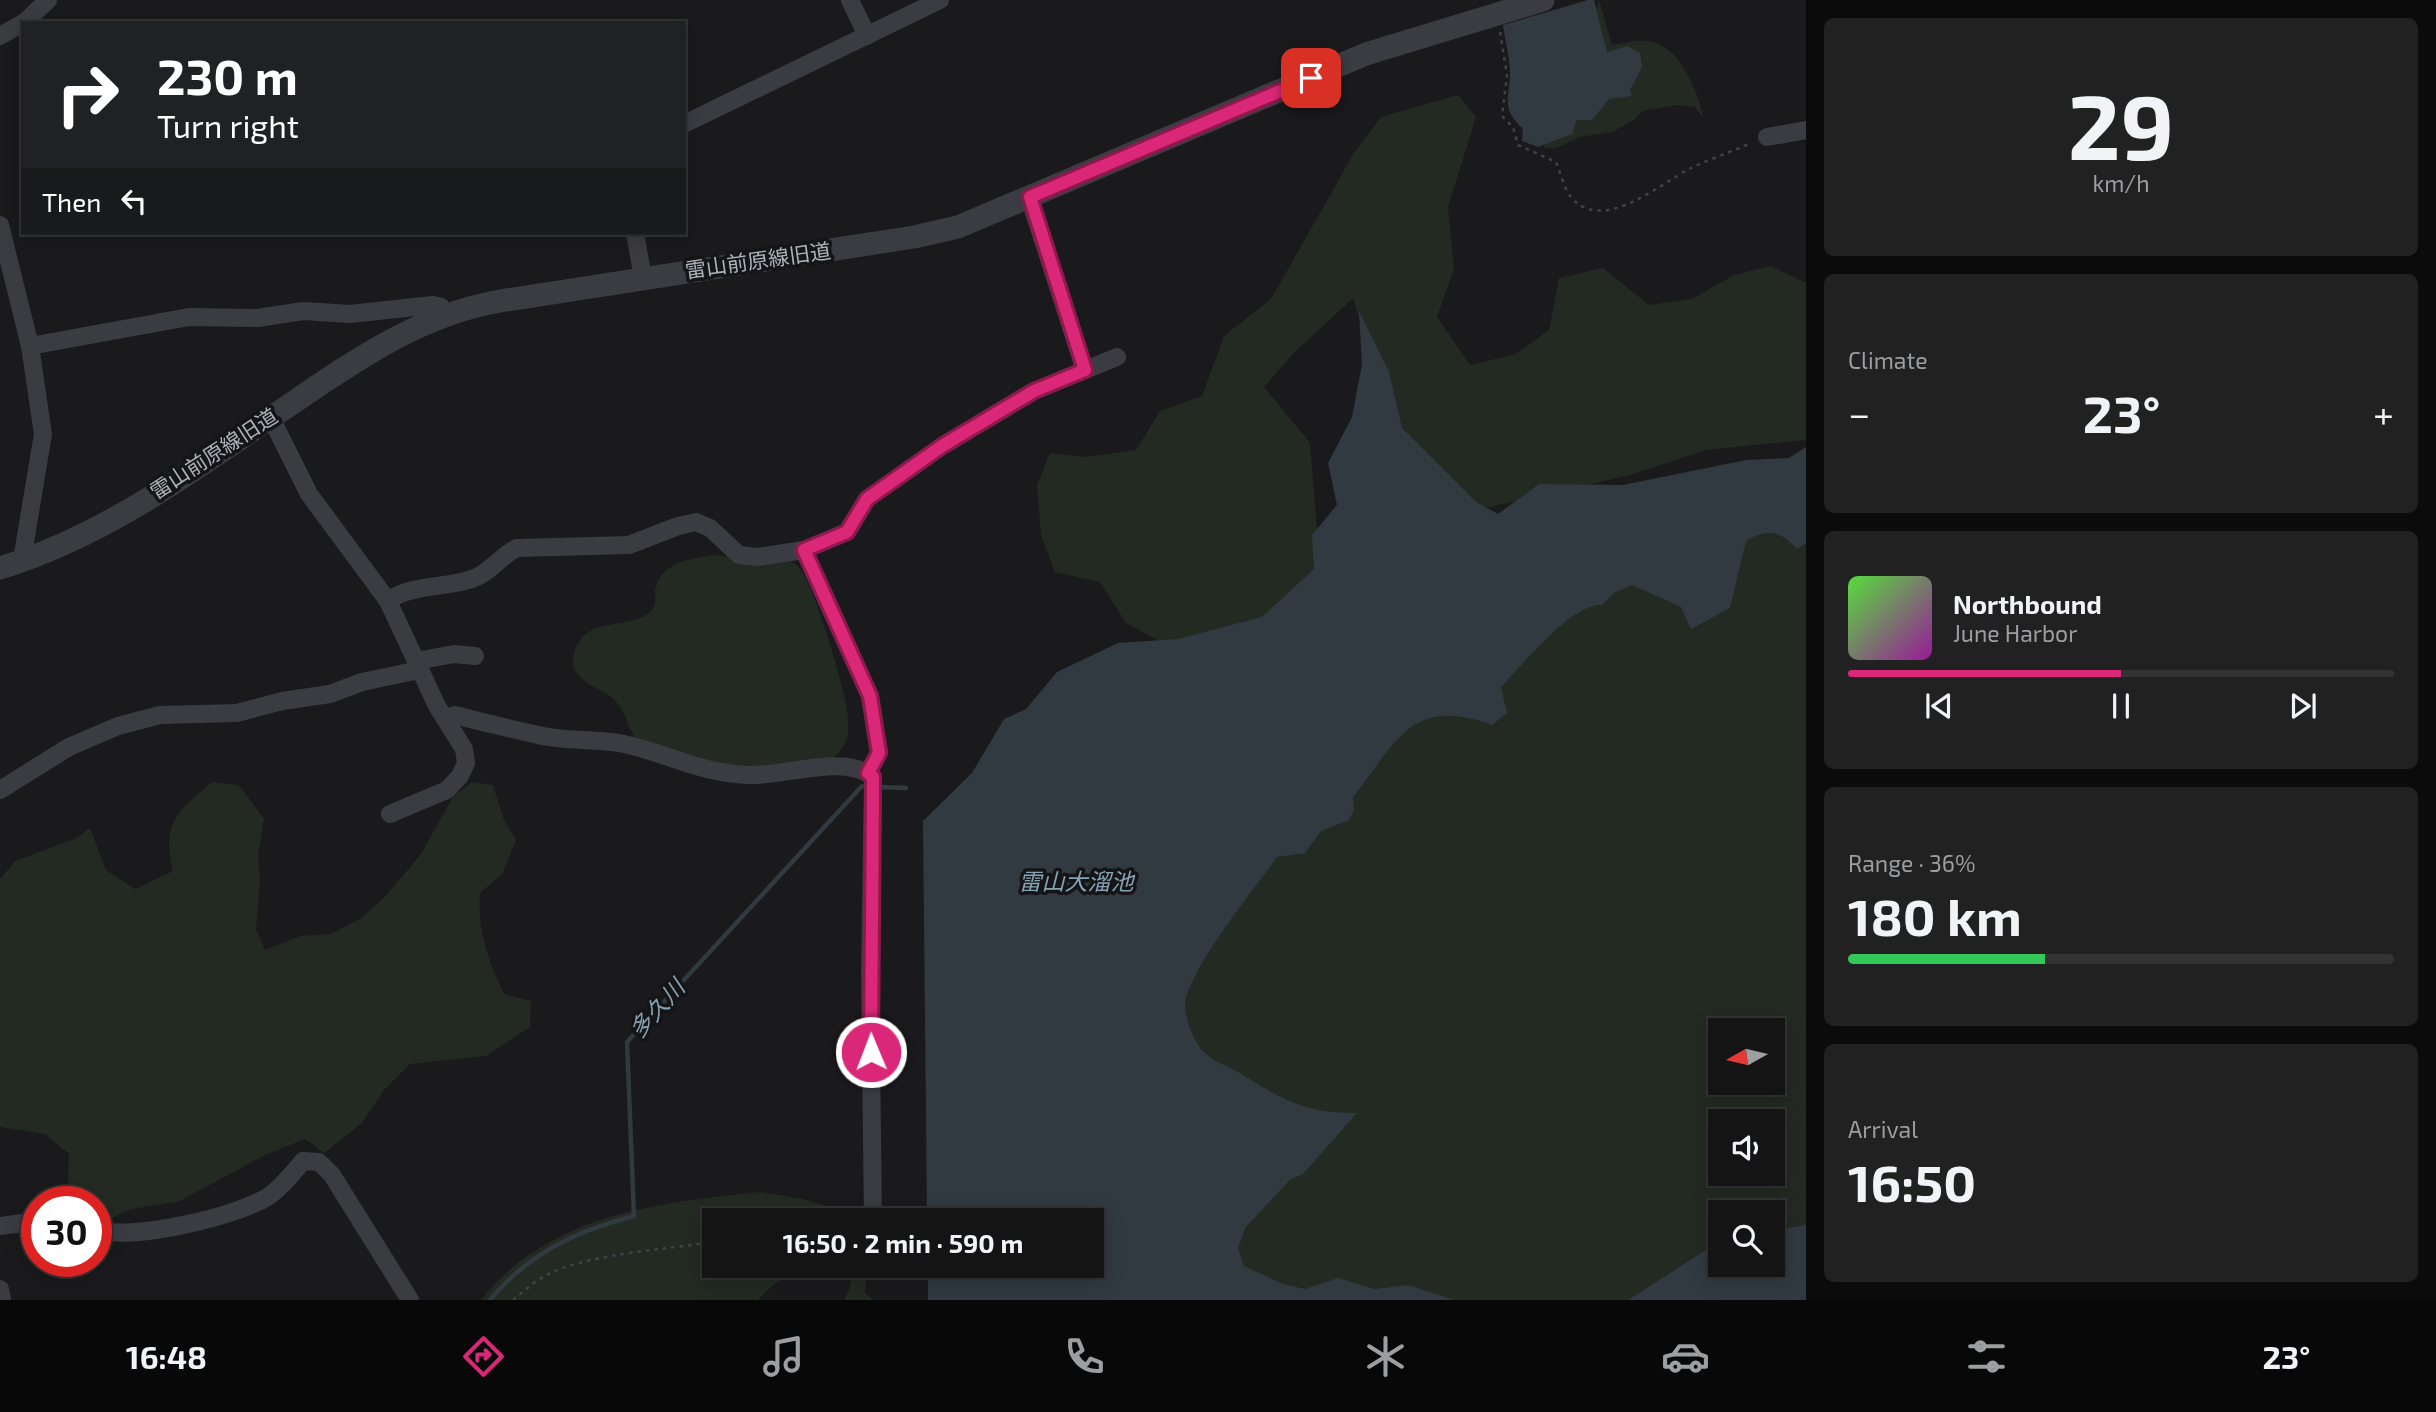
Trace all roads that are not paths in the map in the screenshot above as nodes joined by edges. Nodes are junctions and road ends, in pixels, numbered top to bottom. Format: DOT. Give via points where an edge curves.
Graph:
graph roads {
  1 [pos="48,0"];
  2 [pos="850,0"];
  3 [pos="940,0"];
  4 [pos="1543,0"];
  5 [pos="25,21"];
  6 [pos="21,24"];
  7 [pos="0,36"];
  8 [pos="867,36"];
  9 [pos="686,123"];
  10 [pos="1806,130"];
  11 [pos="1767,136"];
  12 [pos="1030,197"];
  13 [pos="0,225"];
  14 [pos="635,235"];
  15 [pos="643,278"];
  16 [pos="444,315"];
  17 [pos="30,346"];
  18 [pos="1117,357"];
  19 [pos="1085,370"];
  20 [pos="271,418"];
  21 [pos="804,550"];
  22 [pos="25,560"];
  23 [pos="0,568"];
  24 [pos="388,601"];
  25 [pos="475,656"];
  26 [pos="417,665"];
  27 [pos="447,720"];
  28 [pos="871,781"];
  29 [pos="0,790"];
  30 [pos="390,814"];
  31 [pos="873,1208"];
  32 [pos="21,1223"];
  33 [pos="0,1226"];
  34 [pos="112,1235"];
  35 [pos="0,1289"];
  36 [pos="2,1300"];
  37 [pos="410,1300"];
  1 -- 5 [label="street"];
  2 -- 8 [label="street"];
  3 -- 8 [label="street"];
  4 -- 12 [label="street, 雷山前原線旧道" via="1366,54"];
  6 -- 7 [label="street"];
  8 -- 9 [label="street"];
  10 -- 11 [label="street"];
  12 -- 15 [label="street, 雷山前原線旧道" via="958,227 914,237"];
  12 -- 19 [label="street"];
  13 -- 17 [label="street"];
  14 -- 15 [label="street"];
  15 -- 16 [label="street, 雷山前原線旧道" via="482,304"];
  16 -- 17 [label="street" via="442,307 433,305 350,314 303,311 258,318 189,317"];
  16 -- 20 [label="street, 雷山前原線旧道" via="380,344"];
  17 -- 22 [label="street" via="43,434"];
  18 -- 19 [label="street"];
  19 -- 21 [label="street" via="1034,391 942,446 867,499 847,532"];
  20 -- 22 [label="street, 雷山前原線旧道" via="105,526"];
  20 -- 24 [label="street" via="309,494"];
  21 -- 24 [label="street" via="758,557 738,555 710,528 696,522 629,545 517,548 471,579"];
  21 -- 28 [label="street" via="870,696 879,753"];
  22 -- 23 [label="street, 雷山前原線旧道"];
  24 -- 26 [label="street"];
  25 -- 26 [label="street" via="454,654"];
  26 -- 27 [label="street"];
  26 -- 29 [label="street" via="330,694 237,713 160,715 118,726 69,747"];
  27 -- 28 [label="street" via="455,715 537,735 615,742 730,775 761,776 839,766"];
  27 -- 30 [label="street" via="464,749 466,763 460,776 447,790"];
  28 -- 31 [label="street"];
  32 -- 33 [label="street"];
  34 -- 37 [label="street" via="248,1208 272,1195 303,1161 320,1162"];
  35 -- 36 [label="street"];
}
